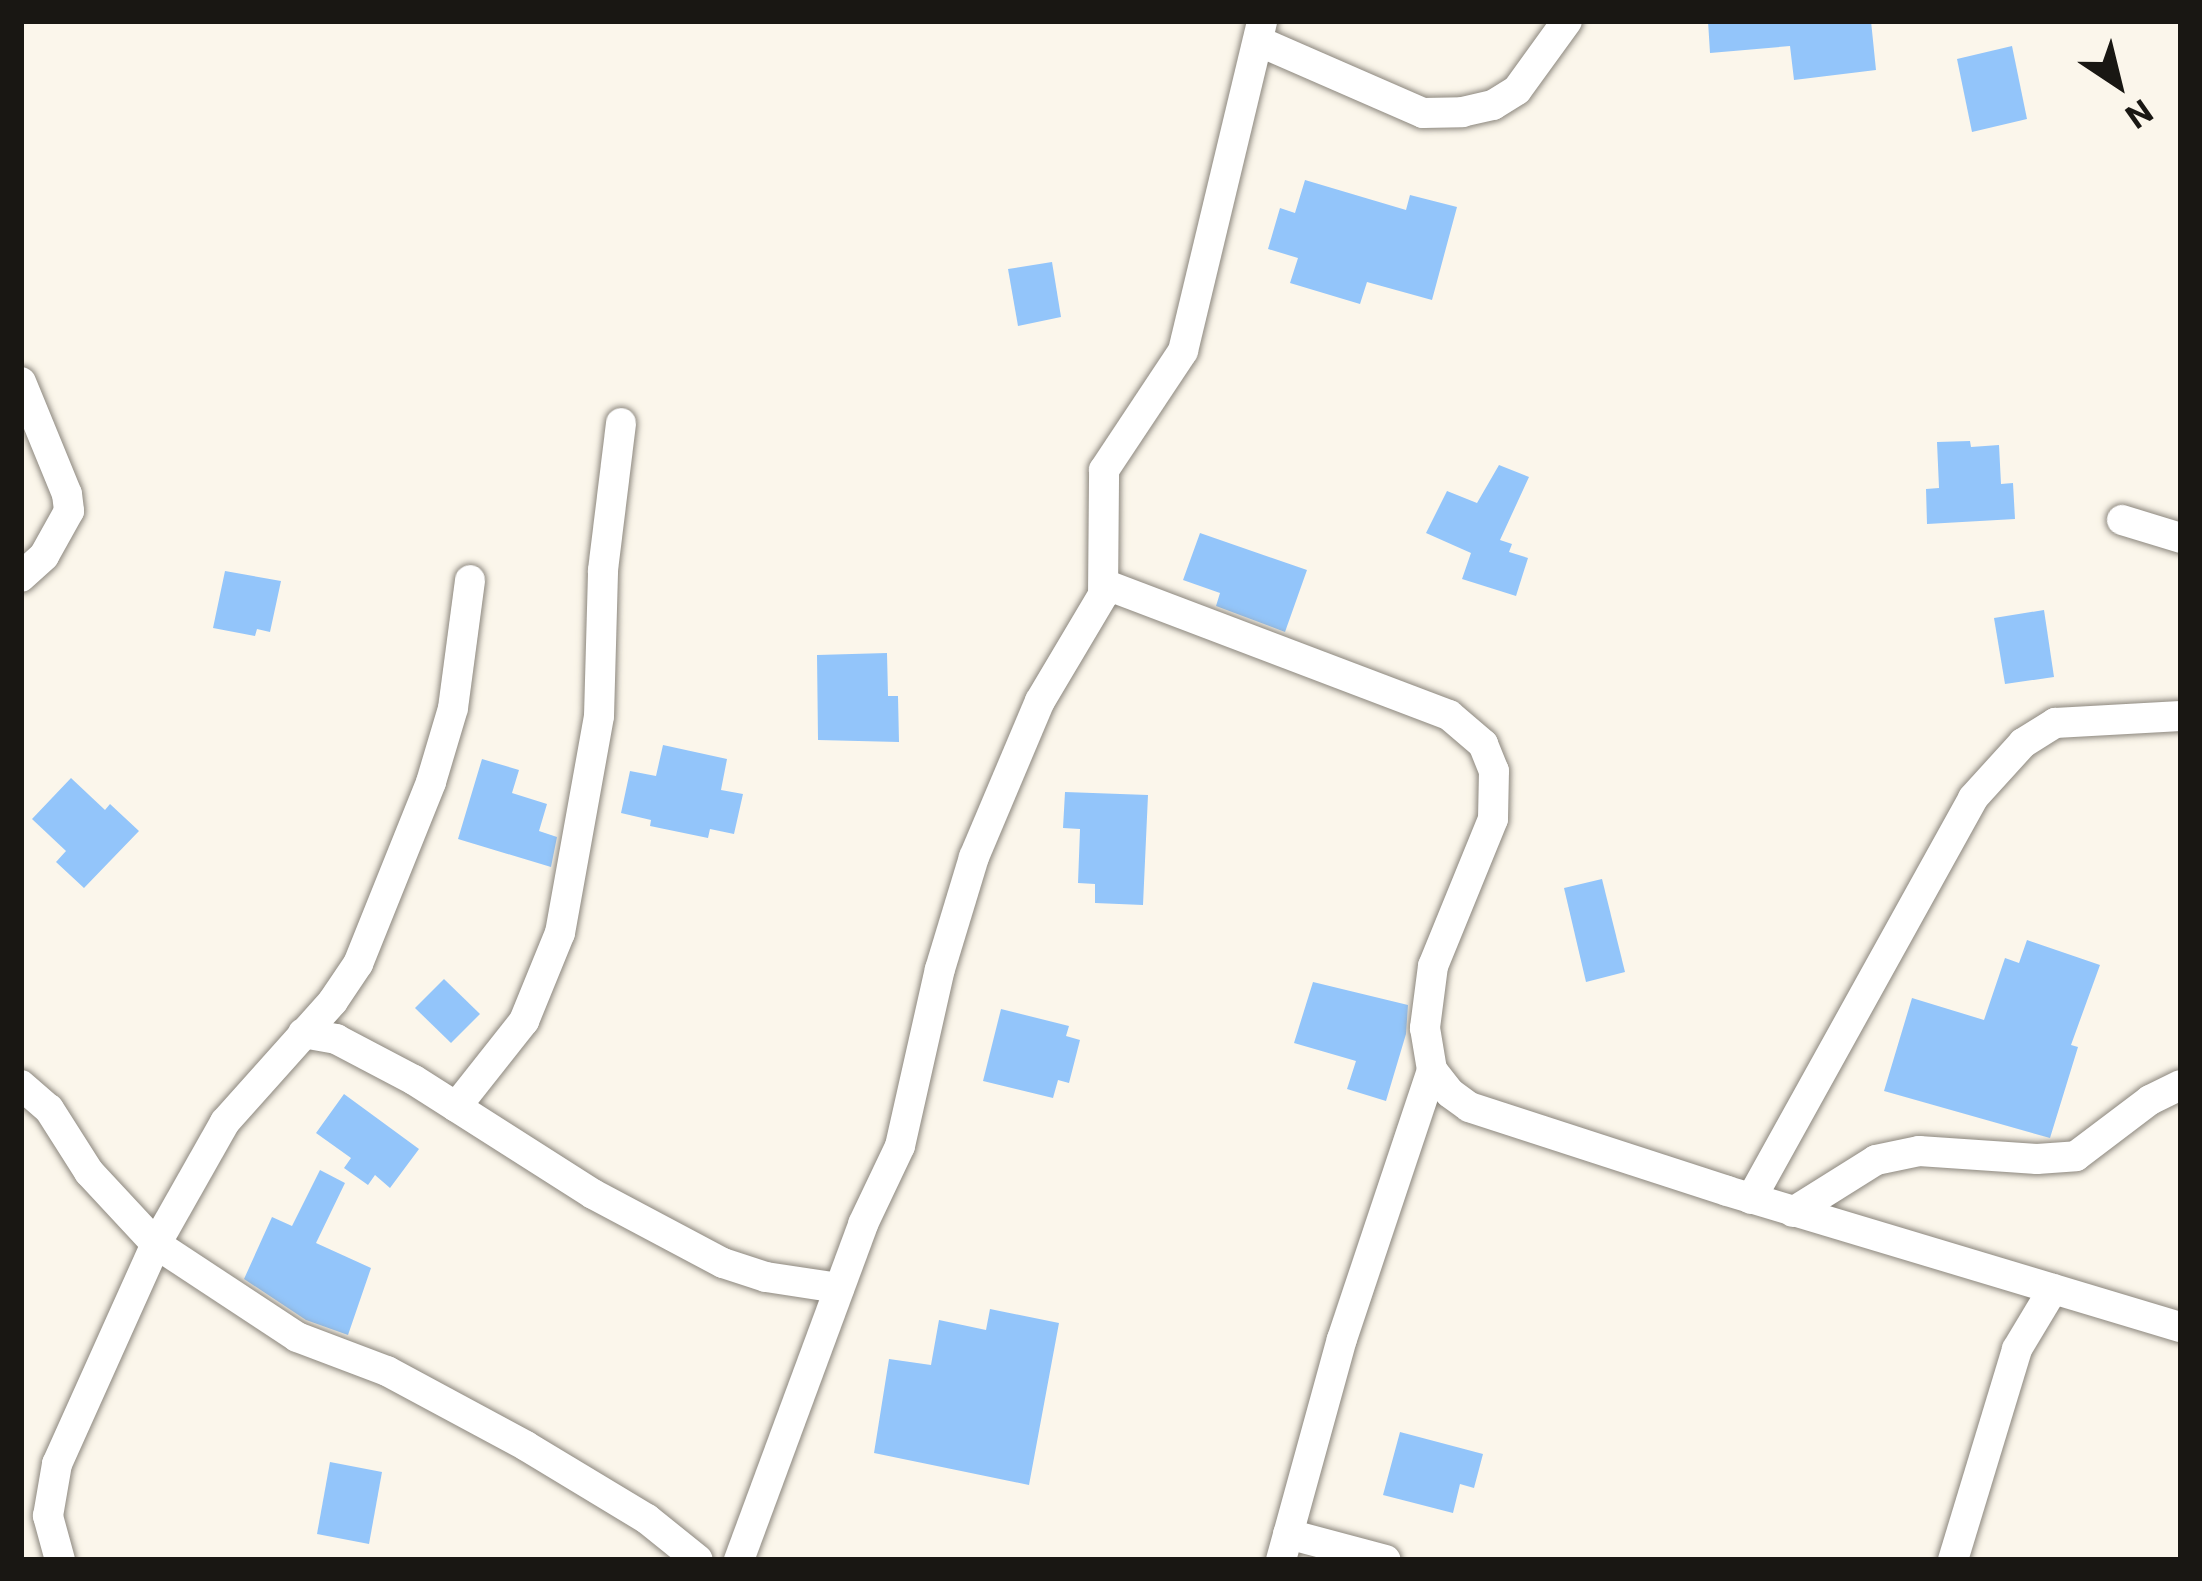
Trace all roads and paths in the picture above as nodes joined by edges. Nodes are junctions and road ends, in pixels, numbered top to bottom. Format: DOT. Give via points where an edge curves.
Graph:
graph roads {
  1 [pos="1567,21"];
  2 [pos="1260,31"];
  3 [pos="21,382"];
  4 [pos="620,423"];
  5 [pos="2122,520"];
  6 [pos="2181,538"];
  7 [pos="21,577"];
  8 [pos="470,580"];
  9 [pos="1104,584"];
  10 [pos="2181,716"];
  11 [pos="303,1033"];
  12 [pos="1432,1070"];
  13 [pos="21,1085"];
  14 [pos="2181,1085"];
  15 [pos="456,1107"];
  16 [pos="1751,1199"];
  17 [pos="1793,1212"];
  18 [pos="156,1244"];
  19 [pos="839,1288"];
  20 [pos="2053,1289"];
  21 [pos="2181,1327"];
  22 [pos="1284,1547"];
  23 [pos="60,1560"];
  24 [pos="698,1560"];
  25 [pos="739,1560"];
  26 [pos="1386,1560"];
  27 [pos="1953,1560"];
  1 -- 2 [label="street" via="1517,90 1462,112 1423,113"];
  2 -- 9 [label="street" via="1183,351 1104,470"];
  3 -- 7 [label="street" via="69,511 44,556"];
  4 -- 15 [label="street" via="598,716 560,933 524,1021"];
  5 -- 6 [label="street"];
  8 -- 11 [label="street" via="461,679 431,782 358,964"];
  9 -- 12 [label="street" via="1448,715 1483,744 1494,771 1492,819 1433,966 1425,1028"];
  9 -- 19 [label="street" via="1040,701 974,857 900,1146"];
  10 -- 16 [label="street" via="2055,723 2023,743 1972,798"];
  11 -- 15 [label="street" via="336,1039"];
  11 -- 18 [label="street" via="225,1122"];
  12 -- 16 [label="street" via="1469,1107"];
  12 -- 22 [label="street" via="1342,1339"];
  13 -- 18 [label="street"];
  14 -- 17 [label="street" via="2076,1156 1919,1150 1876,1160"];
  15 -- 19 [label="street" via="593,1194 723,1263"];
  16 -- 17 [label="street"];
  17 -- 20 [label="street"];
  18 -- 23 [label="street" via="57,1464 47,1516"];
  18 -- 24 [label="street" via="297,1337 387,1371 526,1446"];
  19 -- 25 [label="street"];
  20 -- 21 [label="street"];
  20 -- 27 [label="street" via="2017,1349"];
  22 -- 26 [label="street"];
}
